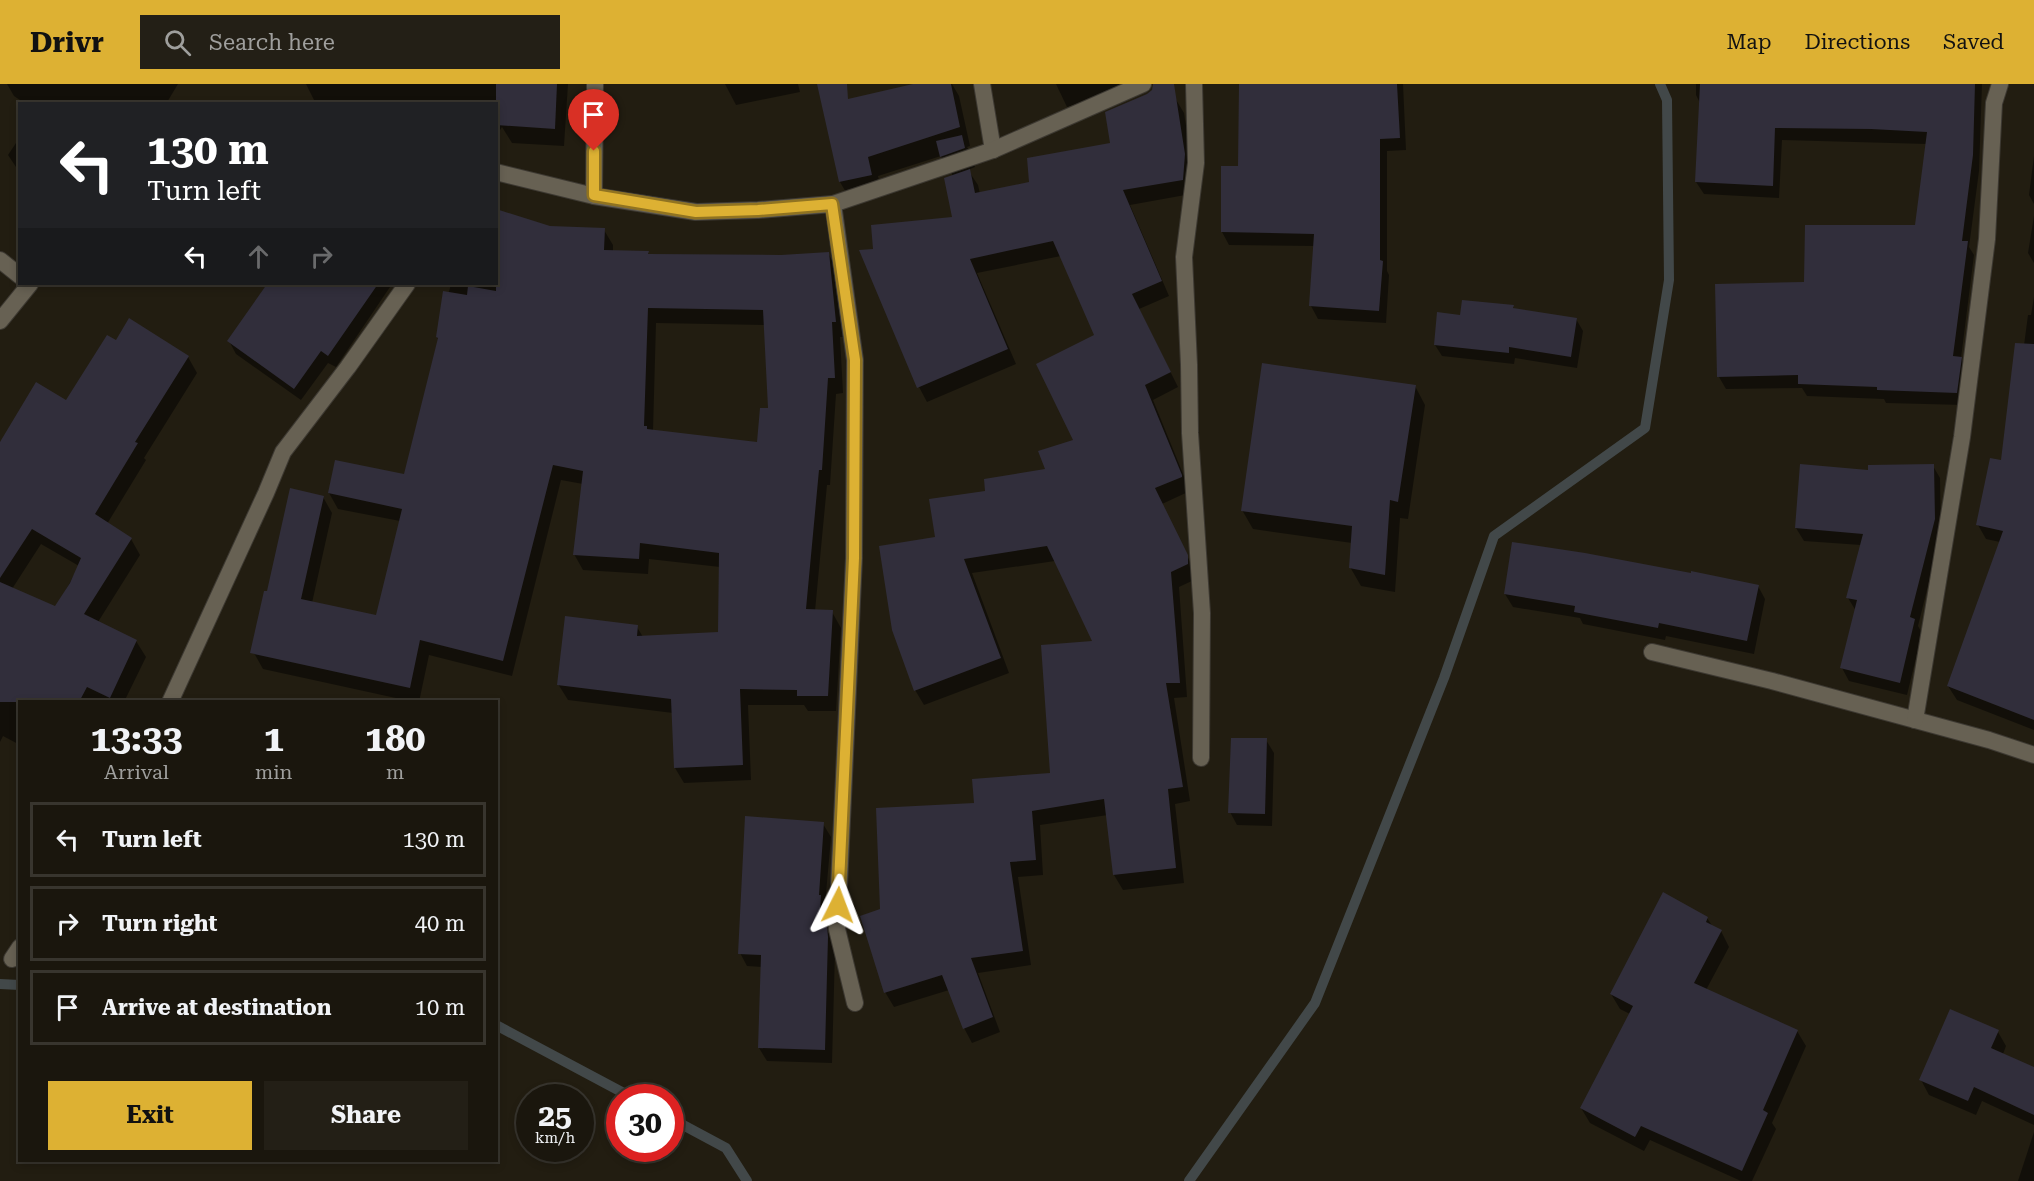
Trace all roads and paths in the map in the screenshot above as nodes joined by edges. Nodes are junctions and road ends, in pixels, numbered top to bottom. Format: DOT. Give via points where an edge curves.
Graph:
graph roads {
  1 [pos="595,84"];
  2 [pos="982,84"];
  3 [pos="1143,84"];
  4 [pos="1194,84"];
  5 [pos="2000,84"];
  6 [pos="993,150"];
  7 [pos="498,172"];
  8 [pos="594,195"];
  9 [pos="832,204"];
  10 [pos="0,260"];
  11 [pos="18,274"];
  12 [pos="29,285"];
  13 [pos="406,285"];
  14 [pos="0,321"];
  15 [pos="1652,652"];
  16 [pos="171,700"];
  17 [pos="1916,720"];
  18 [pos="2034,755"];
  19 [pos="1201,758"];
  20 [pos="855,1002"];
  1 -- 8 [label="street"];
  2 -- 6 [label="street"];
  3 -- 6 [label="street"];
  4 -- 19 [label="street" via="1196,163 1184,257 1202,613"];
  5 -- 17 [label="street" via="1994,103 1987,239 1962,437"];
  6 -- 9 [label="street"];
  7 -- 8 [label="street"];
  8 -- 9 [label="street" via="696,212"];
  9 -- 20 [label="street" via="855,360 854,558 837,929"];
  10 -- 11 [label="street"];
  12 -- 14 [label="street"];
  13 -- 16 [label="street" via="283,452"];
  15 -- 17 [label="street"];
  17 -- 18 [label="street"];
}
